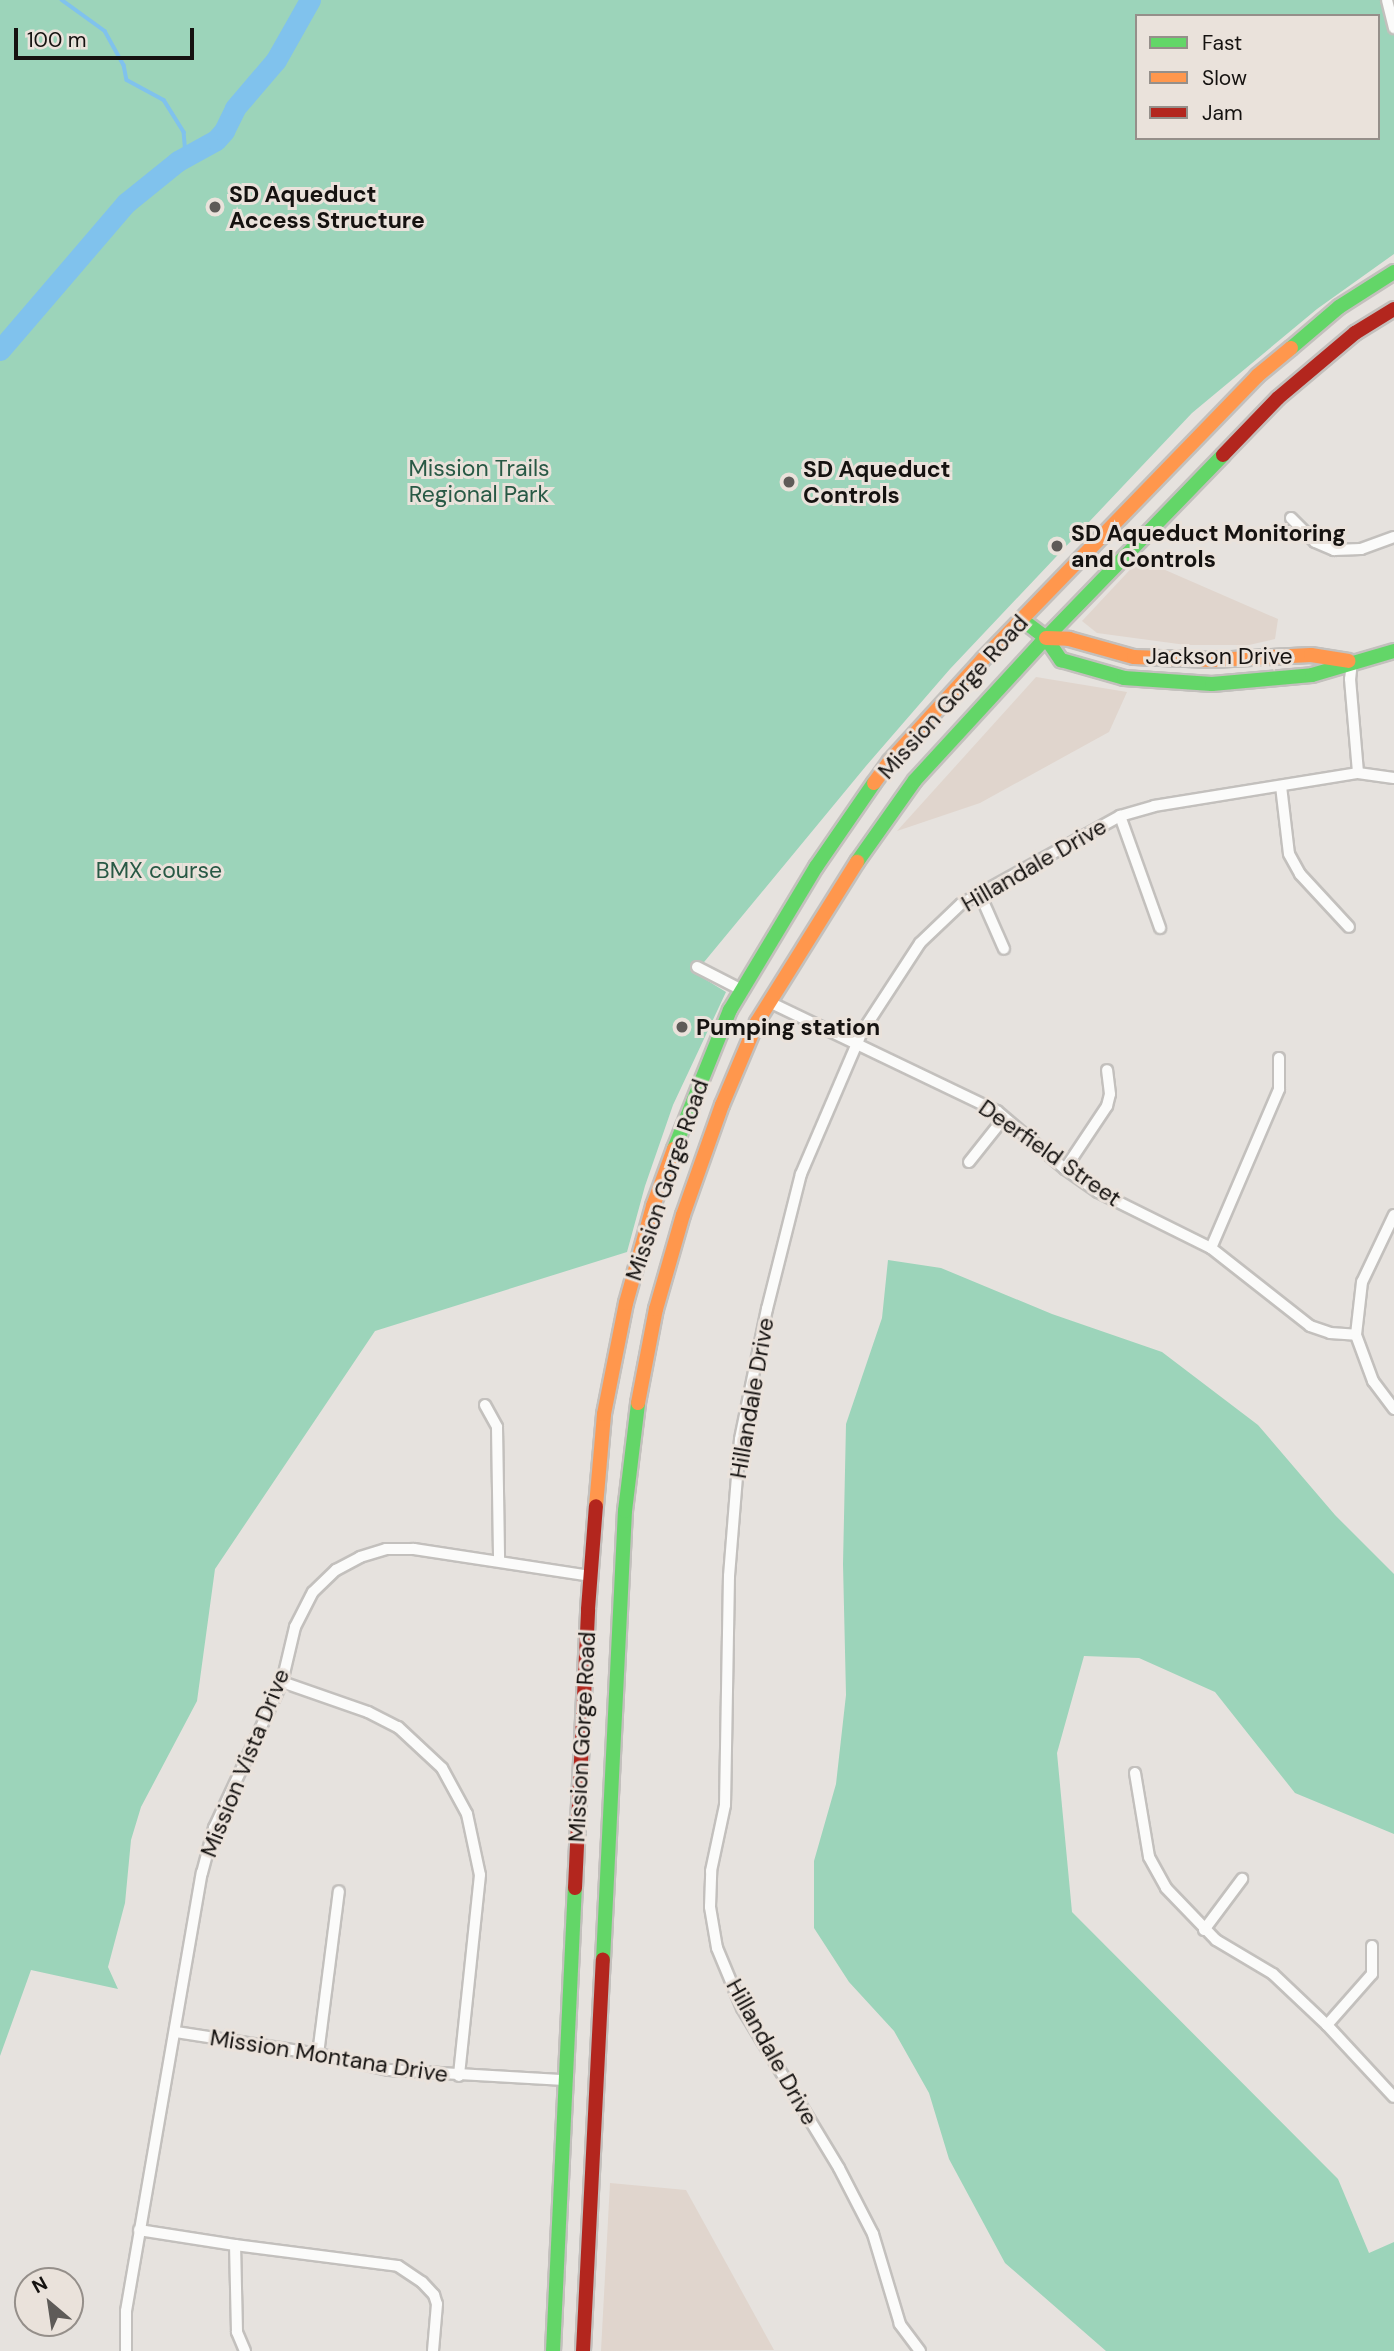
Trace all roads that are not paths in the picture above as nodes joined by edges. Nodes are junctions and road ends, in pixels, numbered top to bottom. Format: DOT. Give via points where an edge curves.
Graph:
graph roads {
  1 [pos="1387,0"];
  2 [pos="1394,27"];
  3 [pos="1394,272"];
  4 [pos="1394,309"];
  5 [pos="1291,517"];
  6 [pos="1394,537"];
  7 [pos="1021,619"];
  8 [pos="1046,638"];
  9 [pos="1394,652"];
  10 [pos="1352,661"];
  11 [pos="1358,774"];
  12 [pos="1394,778"];
  13 [pos="1281,786"];
  14 [pos="1120,816"];
  15 [pos="979,892"];
  16 [pos="1349,927"];
  17 [pos="1160,928"];
  18 [pos="1004,949"];
  19 [pos="697,967"];
  20 [pos="741,990"];
  21 [pos="769,1002"];
  22 [pos="856,1045"];
  23 [pos="1279,1058"];
  24 [pos="1107,1070"];
  25 [pos="1004,1118"];
  26 [pos="969,1162"];
  27 [pos="1065,1169"];
  28 [pos="1394,1215"];
  29 [pos="1211,1248"];
  30 [pos="1356,1335"];
  31 [pos="485,1405"];
  32 [pos="1394,1409"];
  33 [pos="499,1561"];
  34 [pos="590,1576"];
  35 [pos="282,1682"];
  36 [pos="1135,1773"];
  37 [pos="1242,1879"];
  38 [pos="339,1891"];
  39 [pos="1204,1930"];
  40 [pos="1372,1946"];
  41 [pos="1327,2025"];
  42 [pos="176,2032"];
  43 [pos="318,2054"];
  44 [pos="459,2076"];
  45 [pos="565,2080"];
  46 [pos="1394,2097"];
  47 [pos="139,2230"];
  48 [pos="235,2245"];
  49 [pos="126,2351"];
  50 [pos="244,2351"];
  51 [pos="433,2351"];
  52 [pos="553,2351"];
  53 [pos="583,2351"];
  54 [pos="920,2351"];
  1 -- 2 [label="street"];
  3 -- 7 [label="main road, Mission Gorge Road" via="1339,307 1256,376"];
  4 -- 8 [label="main road, Mission Gorge Road" via="1355,333 1279,398"];
  5 -- 6 [label="street" via="1315,542 1334,550 1361,550"];
  7 -- 8 [label="main road, Jackson Drive"];
  7 -- 20 [label="main road, Mission Gorge Road" via="890,761 816,867"];
  8 -- 10 [label="main road, Jackson Drive" via="1069,639 1134,657 1212,660 1311,655"];
  8 -- 10 [label="main road, Jackson Drive" via="1061,660 1124,678 1212,684 1312,675"];
  8 -- 21 [label="main road, Mission Gorge Road" via="915,780 839,888"];
  9 -- 10 [label="main road, Jackson Drive"];
  10 -- 11 [label="street"];
  11 -- 12 [label="street, Hillandale Drive"];
  11 -- 13 [label="street, Hillandale Drive"];
  13 -- 14 [label="street, Hillandale Drive" via="1154,806"];
  13 -- 16 [label="street" via="1289,854 1300,874"];
  14 -- 15 [label="street, Hillandale Drive"];
  14 -- 17 [label="street"];
  15 -- 18 [label="street"];
  15 -- 22 [label="street, Hillandale Drive" via="920,943"];
  19 -- 20 [label="street"];
  20 -- 34 [label="main road, Mission Gorge Road" via="696,1090 658,1193 626,1303 604,1414"];
  21 -- 22 [label="street, Deerfield Street"];
  21 -- 53 [label="main road, Mission Gorge Road" via="722,1105 683,1215 656,1309 636,1413 619,1604"];
  22 -- 25 [label="street, Deerfield Street"];
  22 -- 54 [label="street, Hillandale Drive" via="801,1174 740,1439 729,1576 725,1805 711,1871 710,1907 717,1948 741,2008 839,2168 873,2234 900,2325"];
  23 -- 29 [label="street" via="1279,1089"];
  24 -- 27 [label="street" via="1107,1106"];
  25 -- 26 [label="street"];
  25 -- 27 [label="street, Deerfield Street"];
  27 -- 29 [label="street, Deerfield Street" via="1098,1192"];
  28 -- 30 [label="street" via="1362,1282"];
  29 -- 30 [label="street, Deerfield Street" via="1310,1326"];
  30 -- 32 [label="street" via="1373,1381"];
  31 -- 33 [label="street" via="497,1427"];
  33 -- 34 [label="street, Mission Vista Drive"];
  33 -- 35 [label="street, Mission Vista Drive" via="386,1549 336,1570 313,1592 295,1627"];
  34 -- 45 [label="main road, Mission Gorge Road"];
  35 -- 42 [label="street, Mission Vista Drive" via="214,1828 202,1873"];
  35 -- 44 [label="street" via="398,1727 442,1768 467,1814 480,1875"];
  36 -- 39 [label="street" via="1149,1857 1166,1888"];
  37 -- 39 [label="street"];
  38 -- 43 [label="street"];
  39 -- 41 [label="street" via="1273,1974"];
  40 -- 41 [label="street" via="1372,1974"];
  41 -- 46 [label="street"];
  42 -- 43 [label="street, Mission Montana Drive"];
  42 -- 47 [label="street, Mission Vista Drive"];
  43 -- 44 [label="street, Mission Montana Drive" via="388,2070"];
  44 -- 45 [label="street, Mission Montana Drive"];
  45 -- 52 [label="main road, Mission Gorge Road"];
  47 -- 48 [label="street"];
  47 -- 49 [label="street, Mission Vista Drive" via="125,2311"];
  48 -- 50 [label="street" via="237,2332"];
  48 -- 51 [label="street" via="398,2266 434,2295"];
}
